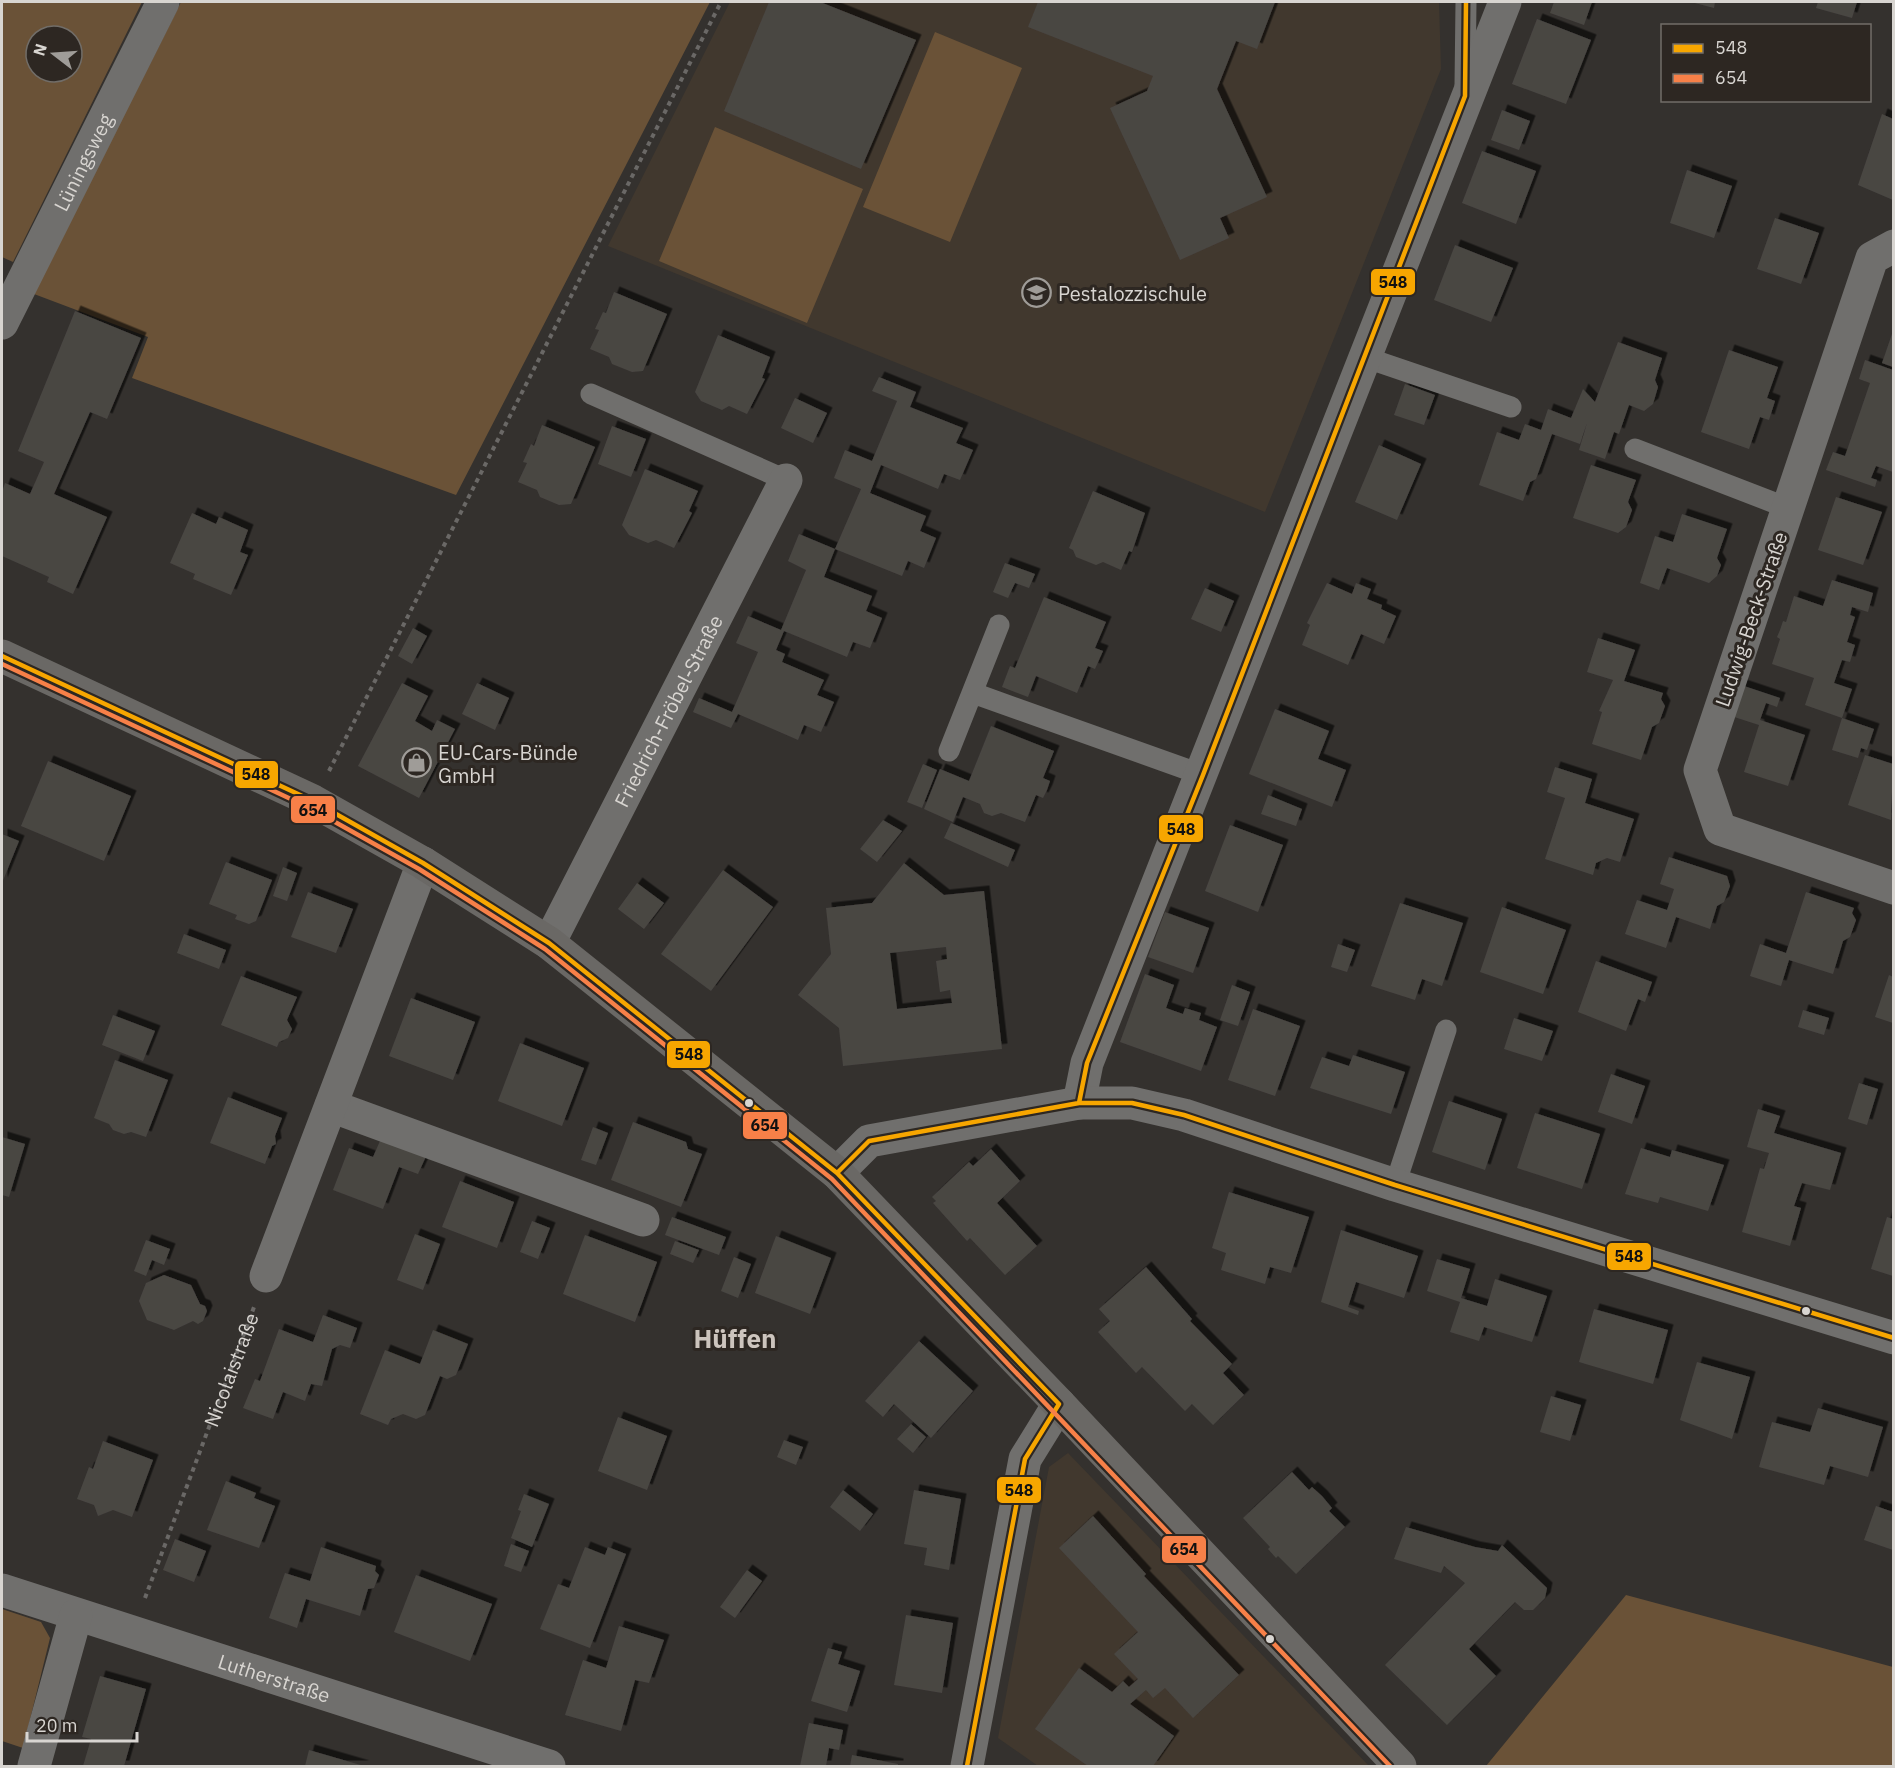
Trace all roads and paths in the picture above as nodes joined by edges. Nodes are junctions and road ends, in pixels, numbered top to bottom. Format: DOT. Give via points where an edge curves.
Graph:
graph roads {
  1 [pos="163,2"];
  2 [pos="721,2"];
  3 [pos="1466,2"];
  4 [pos="1504,2"];
  5 [pos="1465,96"];
  6 [pos="1893,246"];
  7 [pos="2,323"];
  8 [pos="1364,357"];
  9 [pos="591,394"];
  10 [pos="1511,407"];
  11 [pos="1635,449"];
  12 [pos="786,480"];
  13 [pos="1788,508"];
  14 [pos="999,625"];
  15 [pos="2,656"];
  16 [pos="973,693"];
  17 [pos="949,751"];
  18 [pos="1203,775"];
  19 [pos="313,801"];
  20 [pos="423,863"];
  21 [pos="1893,888"];
  22 [pos="549,943"];
  23 [pos="1446,1030"];
  24 [pos="1079,1103"];
  25 [pos="331,1107"];
  26 [pos="837,1173"];
  27 [pos="1395,1185"];
  28 [pos="643,1220"];
  29 [pos="266,1276"];
  30 [pos="1893,1338"];
  31 [pos="1059,1404"];
  32 [pos="2,1590"];
  33 [pos="76,1615"];
  34 [pos="131,1633"];
  35 [pos="34,1767"];
  36 [pos="549,1767"];
  37 [pos="967,1767"];
  38 [pos="1400,1767"];
  1 -- 7 [label="street, Lüningsweg"];
  2 -- 19 [label="path"];
  3 -- 5 [label="lane"];
  4 -- 5 [label="street"];
  5 -- 8 [label="street"];
  6 -- 13 [label="street, Ludwig-Beck-Straße" via="1872,258"];
  8 -- 10 [label="lane"];
  8 -- 18 [label="street"];
  9 -- 12 [label="lane"];
  11 -- 13 [label="lane"];
  12 -- 22 [label="street, Friedrich-Fröbel-Straße"];
  13 -- 21 [label="street, Ludwig-Beck-Straße" via="1700,770 1720,829"];
  14 -- 16 [label="lane"];
  15 -- 19 [label="main road"];
  16 -- 17 [label="lane"];
  16 -- 18 [label="lane"];
  18 -- 24 [label="street" via="1087,1063"];
  19 -- 20 [label="main road"];
  20 -- 22 [label="main road"];
  20 -- 25 [label="street"];
  22 -- 26 [label="main road"];
  23 -- 27 [label="lane"];
  24 -- 26 [label="street" via="869,1142"];
  24 -- 27 [label="street" via="1132,1103 1184,1115"];
  25 -- 28 [label="street"];
  25 -- 29 [label="street"];
  26 -- 31 [label="main road"];
  27 -- 30 [label="street"];
  29 -- 34 [label="path, Nicolaistraße"];
  31 -- 37 [label="street" via="1025,1459"];
  31 -- 38 [label="main road"];
  32 -- 33 [label="street, Lutherstraße"];
  33 -- 34 [label="street, Lutherstraße"];
  33 -- 35 [label="street"];
  34 -- 36 [label="street, Lutherstraße"];
}
